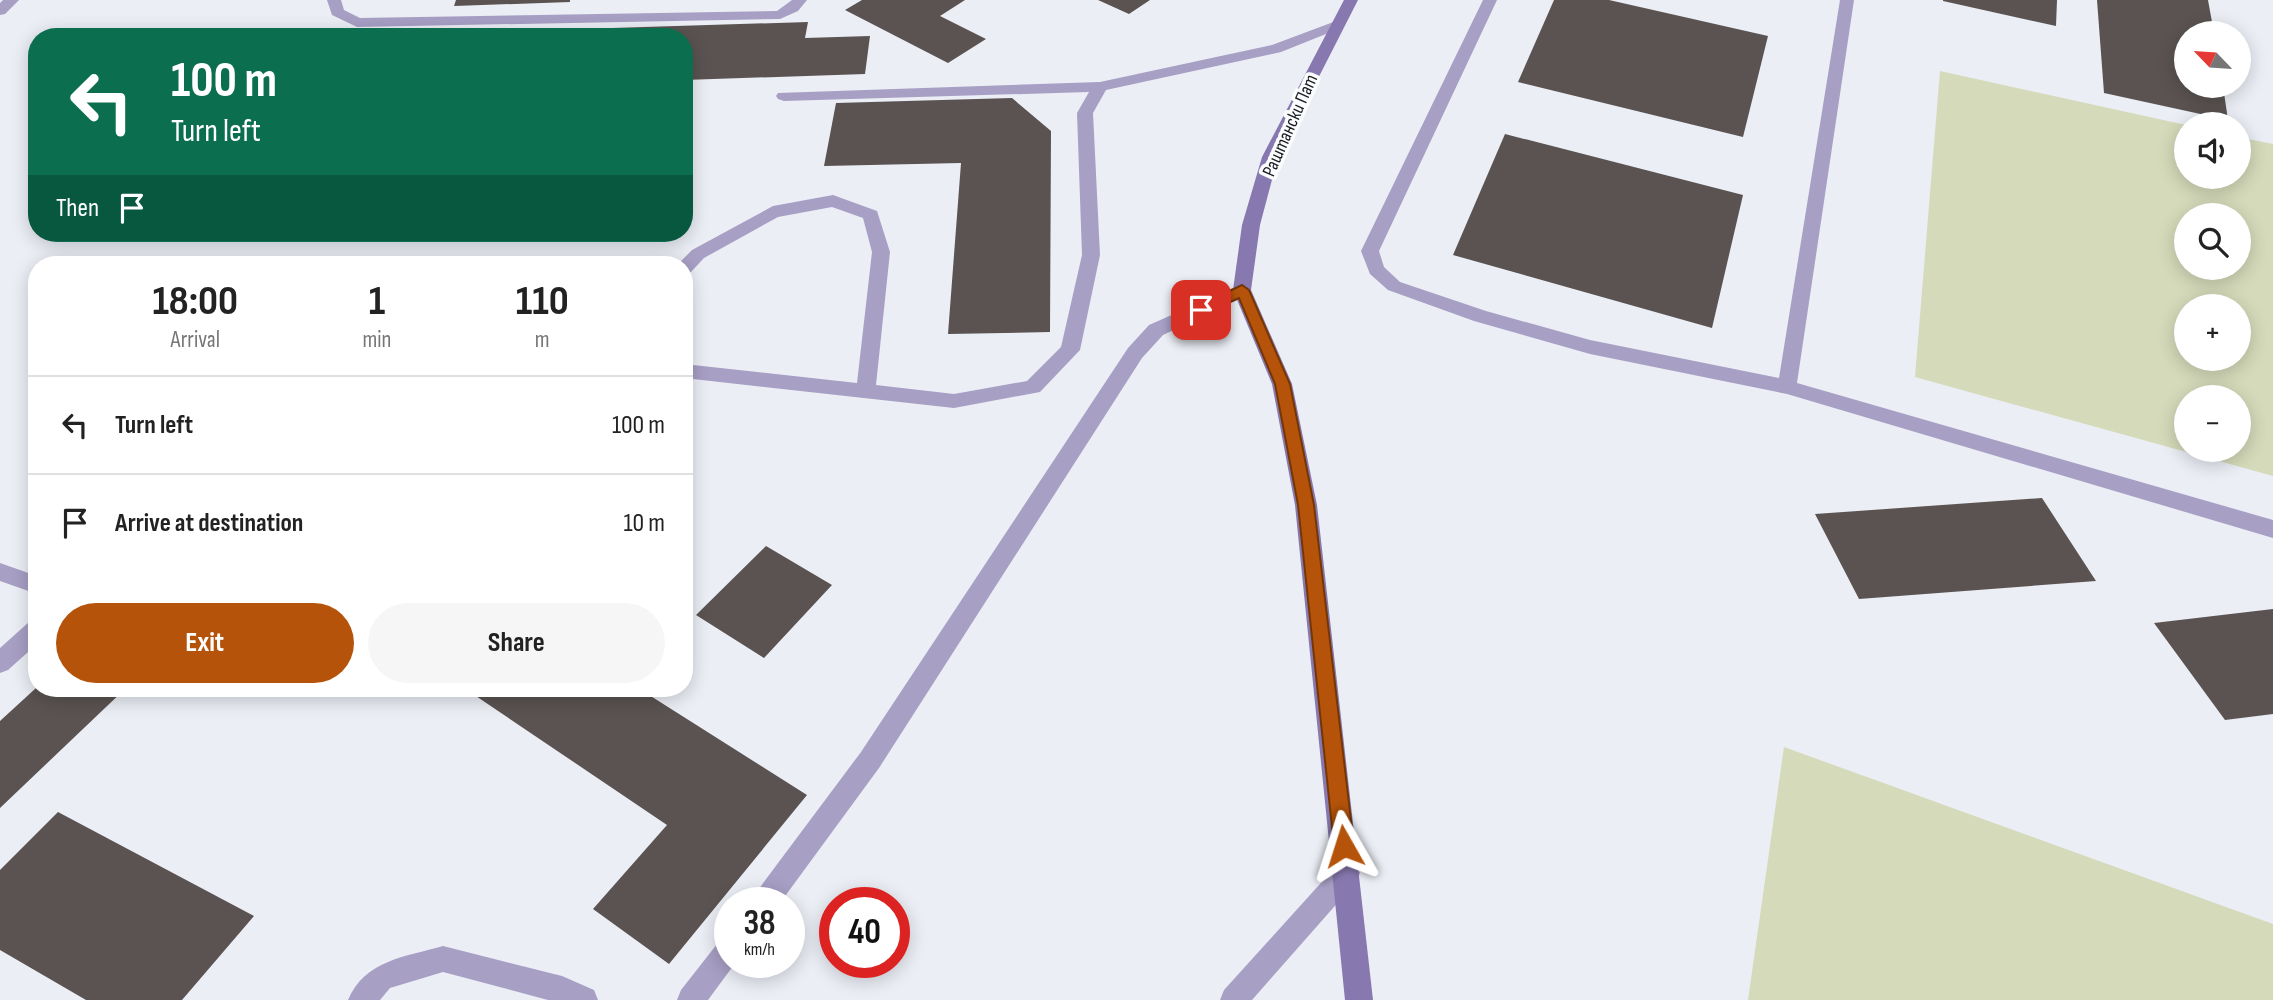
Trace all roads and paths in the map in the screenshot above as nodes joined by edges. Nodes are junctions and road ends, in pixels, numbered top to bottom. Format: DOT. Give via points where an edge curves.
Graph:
graph roads {
  1 [pos="12,0"];
  2 [pos="334,0"];
  3 [pos="800,0"];
  4 [pos="1350,0"];
  5 [pos="1490,0"];
  6 [pos="1847,0"];
  7 [pos="0,11"];
  8 [pos="1336,25"];
  9 [pos="1100,87"];
  10 [pos="784,96"];
  11 [pos="693,259"];
  12 [pos="1242,290"];
  13 [pos="693,372"];
  14 [pos="1787,387"];
  15 [pos="866,391"];
  16 [pos="2273,528"];
  17 [pos="0,572"];
  18 [pos="28,582"];
  19 [pos="28,637"];
  20 [pos="0,663"];
  21 [pos="1347,873"];
  22 [pos="776,887"];
  23 [pos="714,969"];
  24 [pos="362,1000"];
  25 [pos="584,1000"];
  26 [pos="691,1000"];
  27 [pos="1234,1000"];
  28 [pos="1359,1000"];
  1 -- 7 [label="street"];
  2 -- 3 [label="street" via="337,12 357,23 780,15"];
  4 -- 8 [label="street, Раштански Пат"];
  5 -- 14 [label="street" via="1370,251 1376,270 1394,286 1553,337"];
  6 -- 14 [label="street"];
  8 -- 9 [label="street" via="1276,49"];
  8 -- 12 [label="street, Раштански Пат" via="1270,157 1251,225"];
  9 -- 10 [label="street"];
  9 -- 15 [label="street" via="1085,113 1090,255 1070,350 1033,387 954,401"];
  11 -- 15 [label="street" via="772,212 833,201 871,215 881,252"];
  12 -- 21 [label="street" via="1282,384 1306,505"];
  12 -- 22 [label="street" via="1156,330 1135,353 870,760"];
  13 -- 15 [label="street"];
  14 -- 16 [label="street"];
  17 -- 18 [label="street"];
  19 -- 20 [label="street"];
  21 -- 27 [label="street"];
  21 -- 28 [label="street"];
  23 -- 26 [label="street"];
  24 -- 25 [label="street" via="382,977 443,959"];
}
